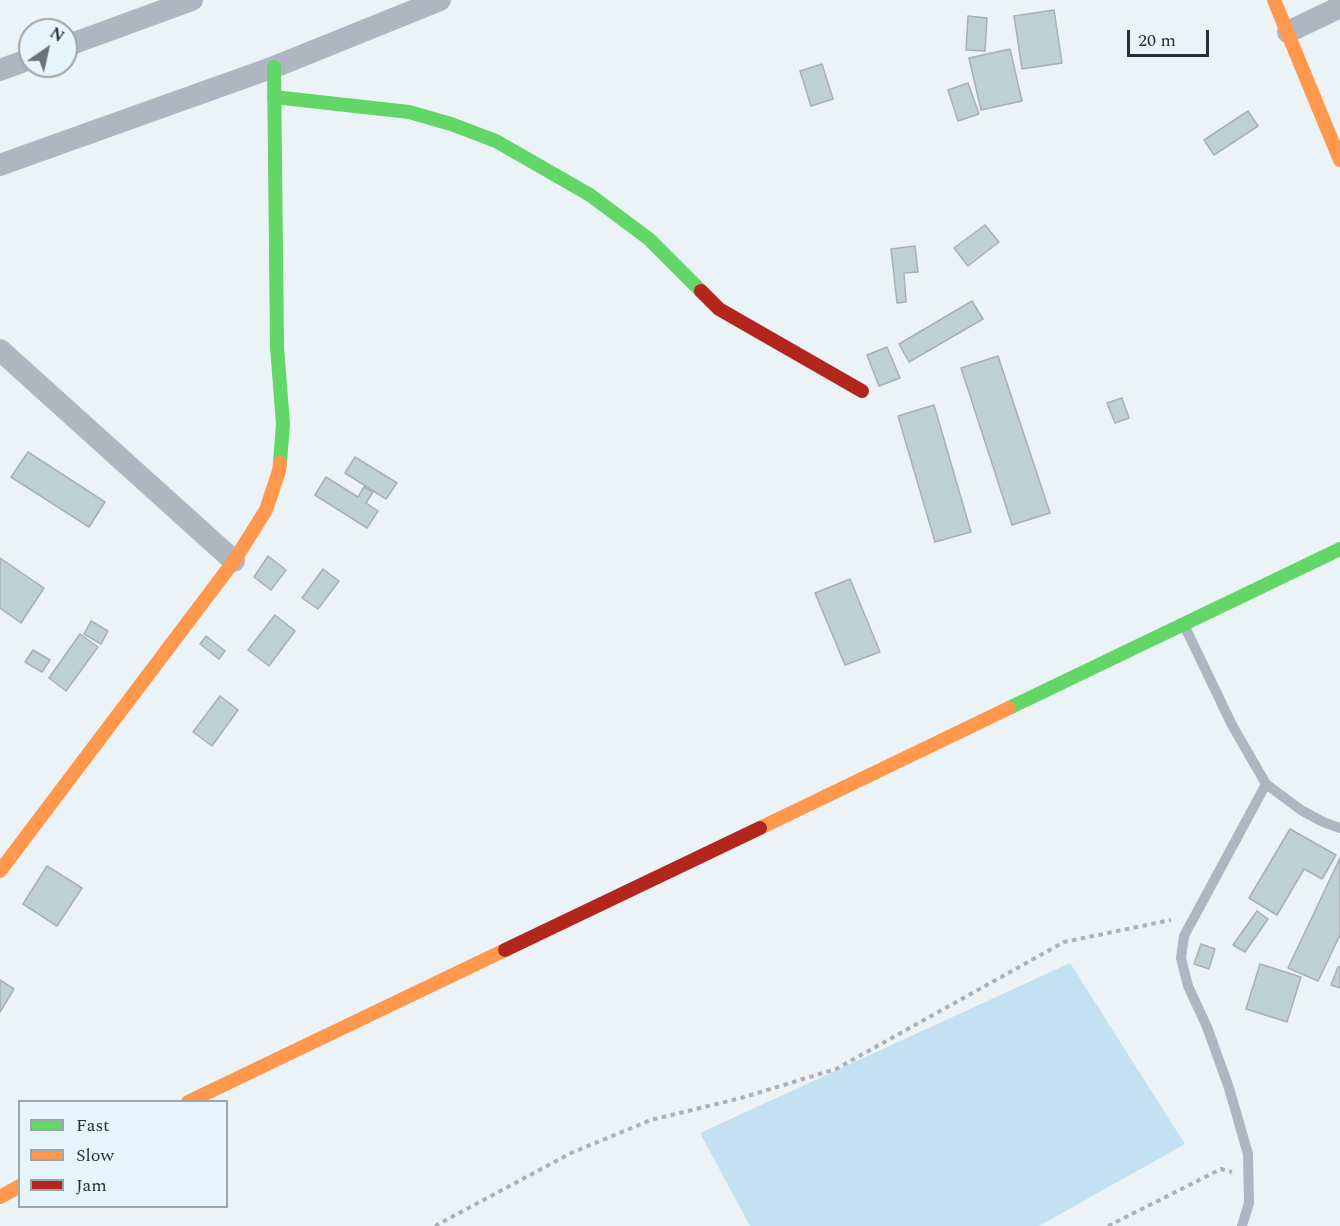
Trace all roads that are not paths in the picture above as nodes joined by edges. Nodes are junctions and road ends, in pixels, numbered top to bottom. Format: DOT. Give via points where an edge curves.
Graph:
graph roads {
  1 [pos="192,0"];
  2 [pos="440,0"];
  3 [pos="1274,0"];
  4 [pos="1340,7"];
  5 [pos="1288,32"];
  6 [pos="78,42"];
  7 [pos="18,63"];
  8 [pos="274,67"];
  9 [pos="0,70"];
  10 [pos="274,97"];
  11 [pos="1340,160"];
  12 [pos="0,165"];
  13 [pos="0,350"];
  14 [pos="862,391"];
  15 [pos="1340,549"];
  16 [pos="234,561"];
  17 [pos="1184,625"];
  18 [pos="1266,784"];
  19 [pos="1340,828"];
  20 [pos="0,871"];
  21 [pos="190,1100"];
  22 [pos="18,1187"];
  23 [pos="0,1197"];
  24 [pos="1242,1226"];
  1 -- 6 [label="street"];
  2 -- 8 [label="street"];
  3 -- 5 [label="street"];
  4 -- 5 [label="street"];
  5 -- 11 [label="street"];
  7 -- 9 [label="street"];
  8 -- 10 [label="street"];
  8 -- 12 [label="street"];
  10 -- 14 [label="street" via="410,112 496,141 590,195 649,239 719,309"];
  10 -- 16 [label="street" via="277,347 284,424 279,471 267,510"];
  13 -- 16 [label="street"];
  15 -- 17 [label="street"];
  16 -- 20 [label="street"];
  17 -- 18 [label="lane" via="1232,725"];
  17 -- 21 [label="street"];
  18 -- 19 [label="lane" via="1302,810"];
  18 -- 24 [label="lane" via="1184,936 1181,958 1188,986 1229,1088 1248,1154 1249,1203"];
  22 -- 23 [label="street"];
}
